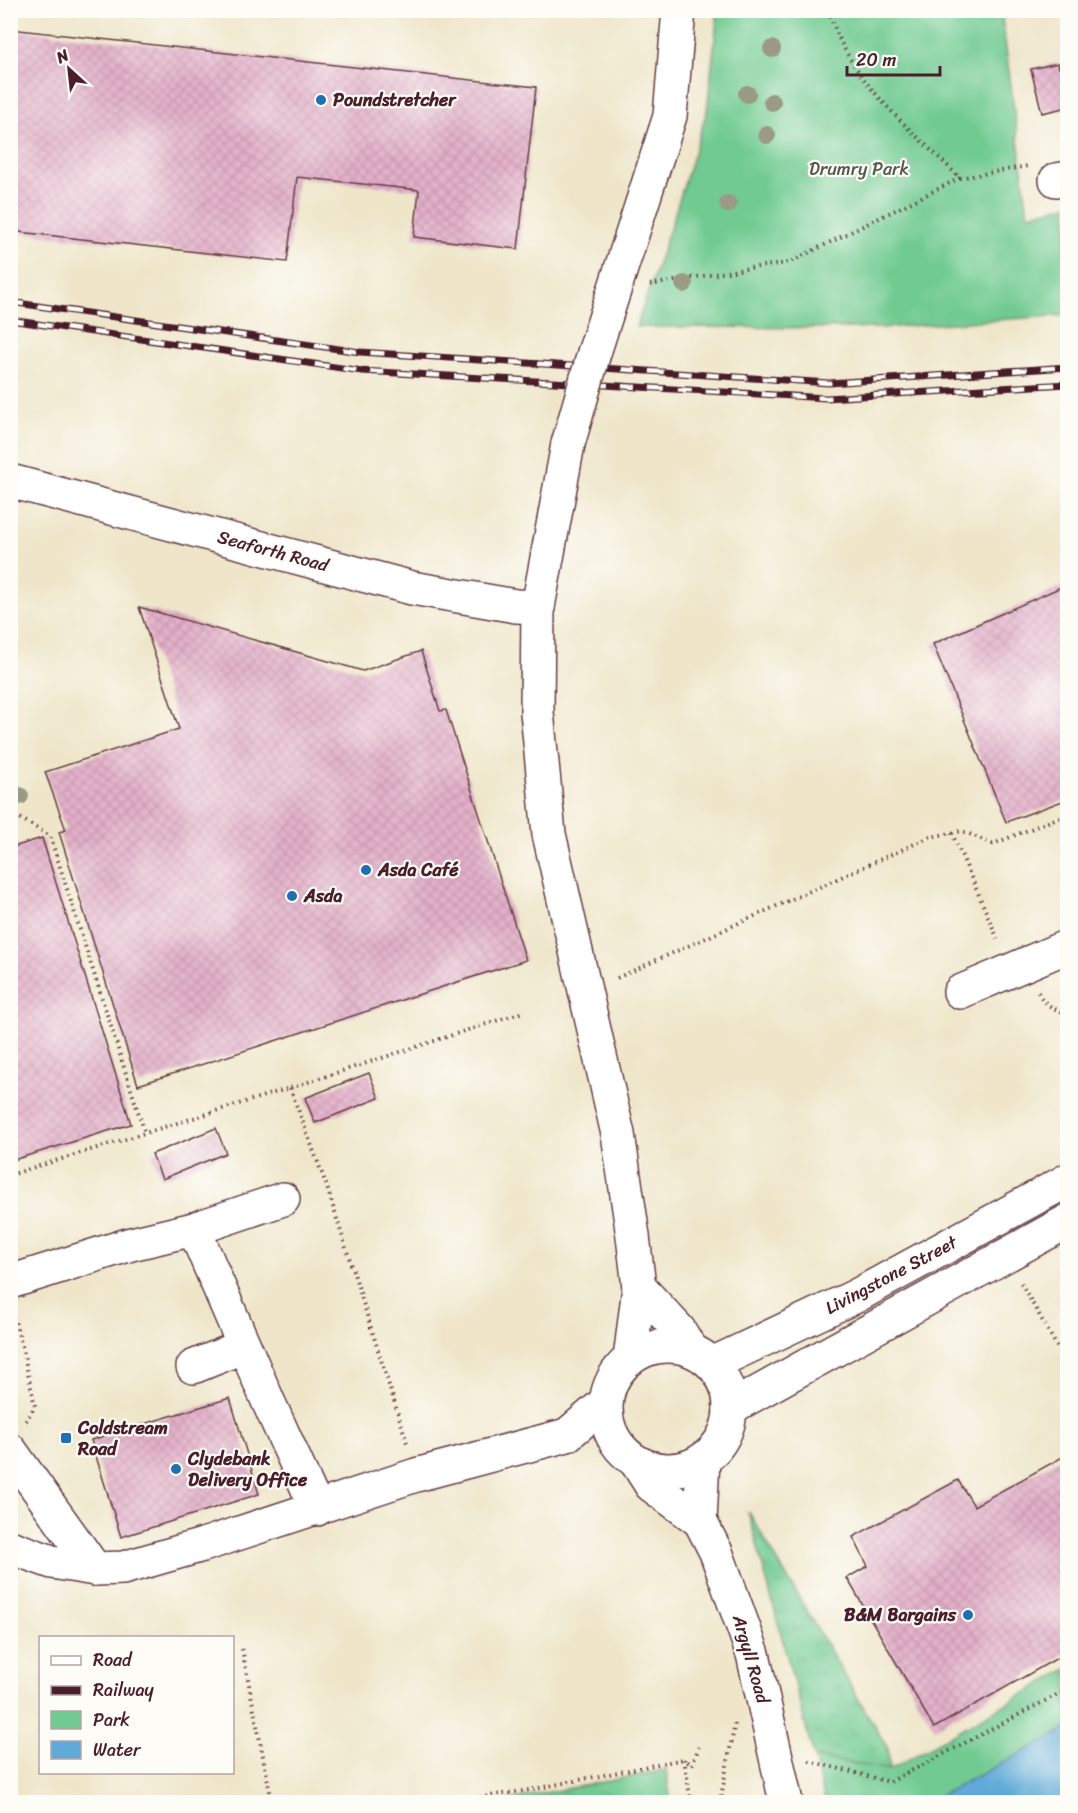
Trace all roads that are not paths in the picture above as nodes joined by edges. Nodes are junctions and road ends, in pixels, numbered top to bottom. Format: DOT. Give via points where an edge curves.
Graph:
graph roads {
  1 [pos="680,10"];
  2 [pos="10,481"];
  3 [pos="538,607"];
  4 [pos="1068,946"];
  5 [pos="960,992"];
  6 [pos="1065,1188"];
  7 [pos="283,1199"];
  8 [pos="1068,1221"];
  9 [pos="194,1229"];
  10 [pos="10,1282"];
  11 [pos="639,1287"];
  12 [pos="244,1346"];
  13 [pos="701,1357"];
  14 [pos="630,1359"];
  15 [pos="193,1367"];
  16 [pos="606,1402"];
  17 [pos="730,1408"];
  18 [pos="567,1435"];
  19 [pos="17,1438"];
  20 [pos="628,1455"];
  21 [pos="703,1459"];
  22 [pos="317,1509"];
  23 [pos="700,1521"];
  24 [pos="10,1548"];
  25 [pos="109,1569"];
  26 [pos="786,1803"];
  1 -- 3 [label="street, bridge" via="670,116 568,444"];
  2 -- 3 [label="street, Seaforth Road" via="412,588"];
  3 -- 11 [label="street" via="537,712 549,834 618,1134"];
  4 -- 5 [label="street"];
  6 -- 13 [label="street, Livingstone Street" via="856,1296"];
  7 -- 9 [label="street"];
  8 -- 17 [label="street"];
  9 -- 10 [label="street" via="131,1244"];
  9 -- 12 [label="street"];
  11 -- 13 [label="street"];
  11 -- 14 [label="street"];
  12 -- 15 [label="street"];
  12 -- 22 [label="street"];
  13 -- 14 [label="street" via="675,1347 660,1347"];
  13 -- 17 [label="street" via="722,1377"];
  14 -- 16 [label="street" via="618,1371"];
  16 -- 18 [label="street"];
  16 -- 20 [label="street" via="611,1433"];
  17 -- 21 [label="street" via="727,1428 717,1446"];
  18 -- 20 [label="street"];
  18 -- 22 [label="street" via="416,1475"];
  19 -- 25 [label="street"];
  20 -- 21 [label="street" via="659,1470 682,1469"];
  20 -- 23 [label="street, Argyll Road" via="651,1485"];
  21 -- 23 [label="street"];
  22 -- 25 [label="street"];
  23 -- 26 [label="street, Argyll Road" via="716,1552 753,1654"];
  24 -- 25 [label="street" via="52,1562"];
}
